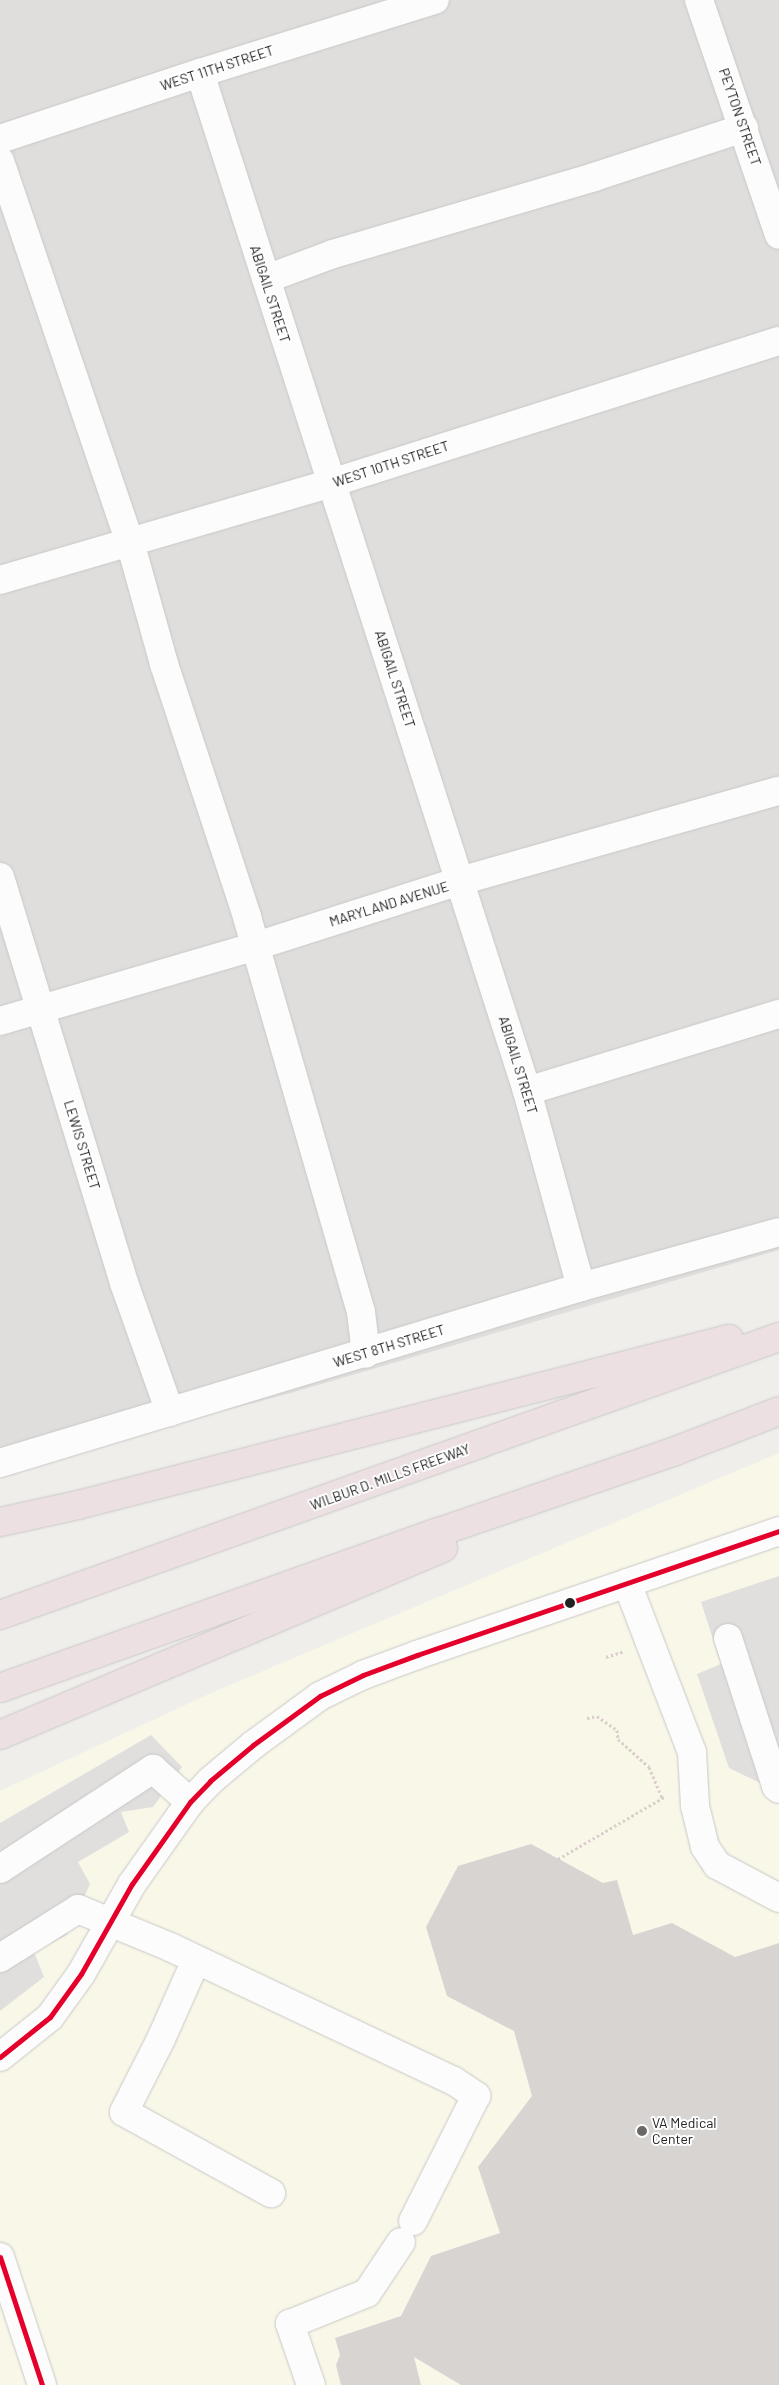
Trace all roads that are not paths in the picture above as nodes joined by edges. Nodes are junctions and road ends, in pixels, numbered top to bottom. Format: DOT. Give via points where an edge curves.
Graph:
graph roads {
  1 [pos="435,0"];
  2 [pos="700,0"];
  3 [pos="200,73"];
  4 [pos="744,128"];
  5 [pos="0,139"];
  6 [pos="0,161"];
  7 [pos="779,235"];
  8 [pos="266,279"];
  9 [pos="779,340"];
  10 [pos="331,483"];
  11 [pos="130,542"];
  12 [pos="0,580"];
  13 [pos="779,791"];
  14 [pos="0,877"];
  15 [pos="460,881"];
  16 [pos="256,946"];
  17 [pos="41,1009"];
  18 [pos="779,1014"];
  19 [pos="0,1021"];
  20 [pos="527,1091"];
  21 [pos="779,1232"];
  22 [pos="581,1288"];
  23 [pos="779,1326"];
  24 [pos="779,1337"];
  25 [pos="366,1354"];
  26 [pos="779,1411"];
  27 [pos="170,1412"];
  28 [pos="675,1451"];
  29 [pos="0,1463"];
  30 [pos="0,1522"];
  31 [pos="779,1531"];
  32 [pos="627,1583"];
  33 [pos="0,1615"];
  34 [pos="728,1638"];
  35 [pos="0,1688"];
  36 [pos="0,1735"];
  37 [pos="779,1789"];
  38 [pos="190,1802"];
  39 [pos="0,1869"];
  40 [pos="779,1898"];
  41 [pos="111,1921"];
  42 [pos="0,1958"];
  43 [pos="196,1960"];
  44 [pos="0,2057"];
  45 [pos="271,2193"];
  46 [pos="0,2257"];
  47 [pos="42,2385"];
  48 [pos="311,2385"];
  1 -- 3 [label="street, WEST 11TH STREET"];
  2 -- 4 [label="street, PEYTON STREET"];
  3 -- 5 [label="street, WEST 11TH STREET"];
  3 -- 8 [label="street, ABIGAIL STREET"];
  4 -- 7 [label="street, PEYTON STREET"];
  4 -- 8 [label="street" via="594,177 333,254"];
  6 -- 11 [label="street"];
  8 -- 10 [label="street, ABIGAIL STREET"];
  9 -- 10 [label="street, WEST 10TH STREET"];
  10 -- 11 [label="street, WEST 10TH STREET"];
  10 -- 15 [label="street, ABIGAIL STREET"];
  11 -- 12 [label="street, WEST 10TH STREET"];
  11 -- 16 [label="street" via="164,664"];
  13 -- 15 [label="street, MARYLAND AVENUE"];
  14 -- 17 [label="street, LEWIS STREET"];
  15 -- 16 [label="street, MARYLAND AVENUE"];
  15 -- 20 [label="street, ABIGAIL STREET"];
  16 -- 17 [label="street, MARYLAND AVENUE"];
  16 -- 25 [label="street" via="361,1312"];
  17 -- 19 [label="street, MARYLAND AVENUE"];
  17 -- 27 [label="street, LEWIS STREET" via="124,1284"];
  18 -- 20 [label="street"];
  20 -- 22 [label="street, ABIGAIL STREET"];
  21 -- 22 [label="street, WEST 8TH STREET"];
  22 -- 25 [label="street, WEST 8TH STREET"];
  23 -- 30 [label="highway" via="78,1505"];
  24 -- 33 [label="highway, WILBUR D. MILLS FREEWAY"];
  25 -- 27 [label="street, WEST 8TH STREET"];
  26 -- 28 [label="highway"];
  27 -- 29 [label="street, WEST 8TH STREET"];
  28 -- 35 [label="highway"];
  28 -- 36 [label="highway"];
  31 -- 32 [label="street"];
  32 -- 38 [label="street" via="417,1655 320,1696 253,1745"];
  32 -- 40 [label="street" via="692,1752 695,1806 704,1847 717,1865"];
  34 -- 37 [label="street"];
  38 -- 39 [label="street" via="153,1769"];
  38 -- 41 [label="street" via="132,1884"];
  41 -- 42 [label="street" via="78,1909"];
  41 -- 43 [label="street"];
  41 -- 44 [label="street" via="81,1974 50,2017"];
  43 -- 45 [label="street" via="124,2112"];
  43 -- 48 [label="street" via="454,2081 476,2096 407,2231 366,2294 290,2324"];
  46 -- 47 [label="street"];
}
